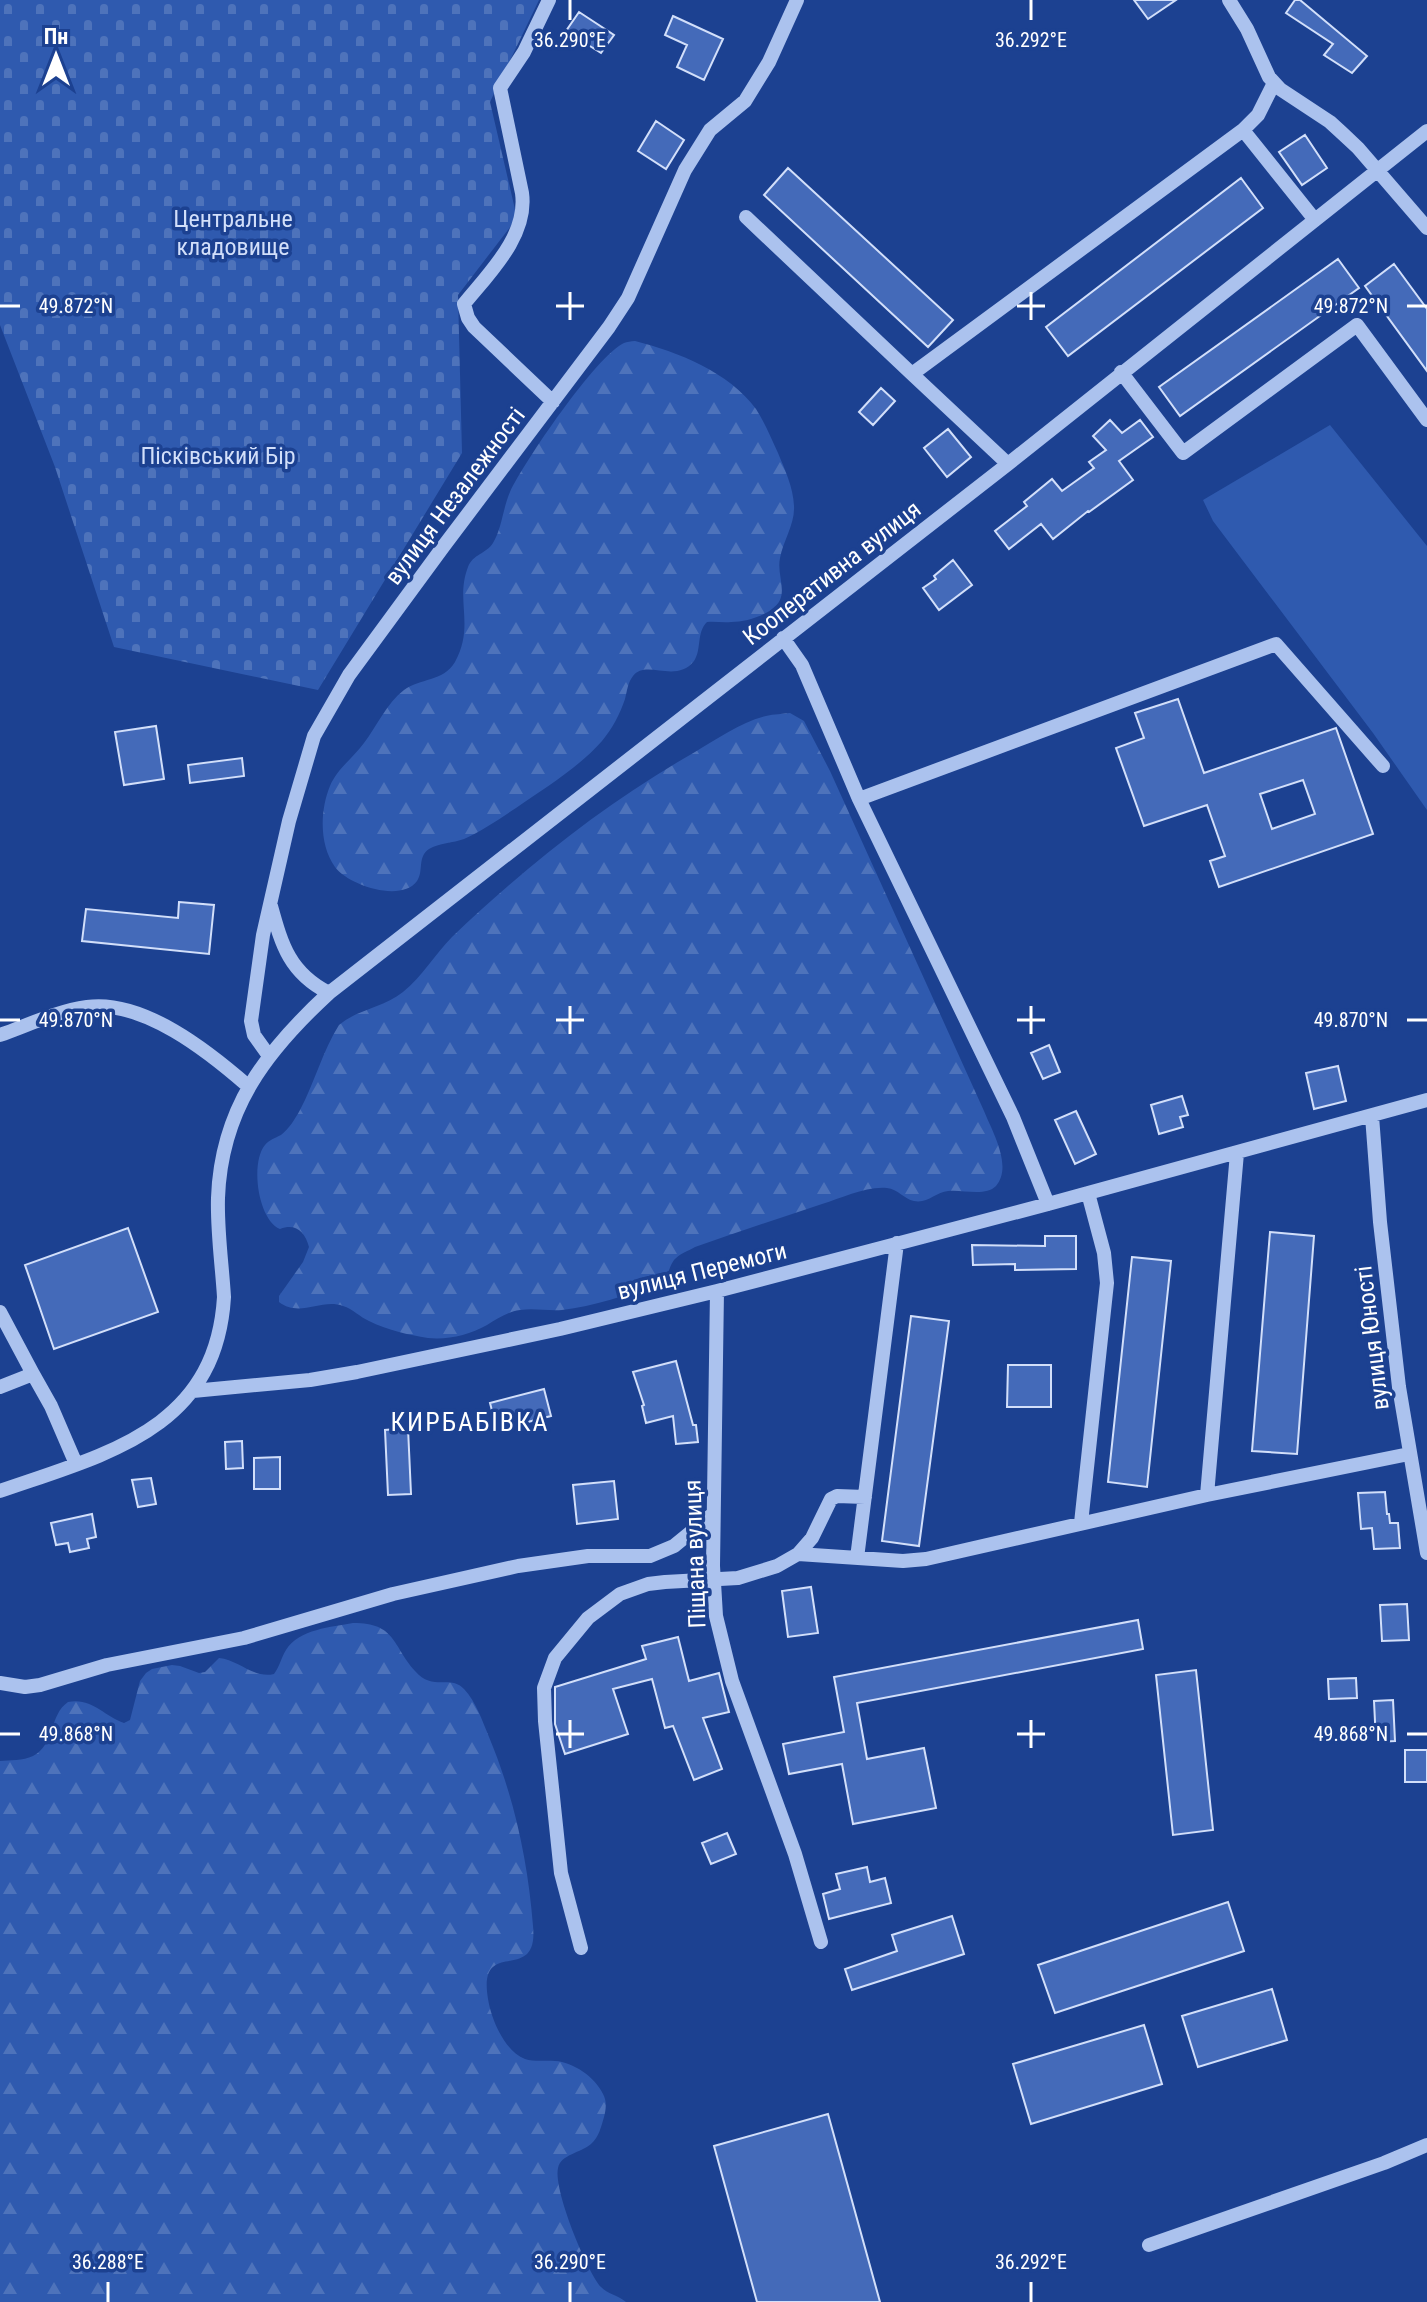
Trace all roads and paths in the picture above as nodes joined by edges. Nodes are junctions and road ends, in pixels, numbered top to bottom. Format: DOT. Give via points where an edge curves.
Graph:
graph roads {
  1 [pos="549,0"];
  2 [pos="797,0"];
  3 [pos="1229,0"];
  4 [pos="1274,83"];
  5 [pos="1243,130"];
  6 [pos="1427,131"];
  7 [pos="1378,171"];
  8 [pos="746,217"];
  9 [pos="1315,220"];
  10 [pos="1427,228"];
  11 [pos="1121,372"];
  12 [pos="912,374"];
  13 [pos="553,402"];
  14 [pos="1427,420"];
  15 [pos="1008,464"];
  16 [pos="783,638"];
  17 [pos="1383,766"];
  18 [pos="859,799"];
  19 [pos="270,902"];
  20 [pos="329,993"];
  21 [pos="0,1035"];
  22 [pos="269,1056"];
  23 [pos="248,1086"];
  24 [pos="1427,1100"];
  25 [pos="1372,1116"];
  26 [pos="1237,1153"];
  27 [pos="1088,1193"];
  28 [pos="1048,1204"];
  29 [pos="897,1243"];
  30 [pos="717,1291"];
  31 [pos="0,1312"];
  32 [pos="33,1374"];
  33 [pos="0,1387"];
  34 [pos="193,1391"];
  35 [pos="1409,1454"];
  36 [pos="76,1464"];
  37 [pos="0,1491"];
  38 [pos="1207,1495"];
  39 [pos="865,1497"];
  40 [pos="713,1514"];
  41 [pos="1081,1523"];
  42 [pos="1427,1553"];
  43 [pos="798,1554"];
  44 [pos="857,1558"];
  45 [pos="713,1581"];
  46 [pos="0,1683"];
  47 [pos="821,1942"];
  48 [pos="581,1948"];
  49 [pos="1427,2145"];
  50 [pos="1149,2245"];
  1 -- 13 [label="street" via="500,88 522,193 522,217 506,249 464,304 474,327"];
  2 -- 13 [label="street, вулиця Незалежності" via="745,101 710,130 685,170 628,298"];
  3 -- 4 [label="street"];
  4 -- 5 [label="street" via="1258,115"];
  4 -- 7 [label="street" via="1330,122"];
  5 -- 9 [label="street"];
  5 -- 12 [label="street"];
  6 -- 7 [label="street, Кооперативна вулиця"];
  7 -- 9 [label="street, Кооперативна вулиця"];
  7 -- 10 [label="street"];
  8 -- 12 [label="street"];
  9 -- 11 [label="street, Кооперативна вулиця"];
  11 -- 14 [label="street" via="1183,453 1357,325"];
  11 -- 15 [label="street, Кооперативна вулиця"];
  12 -- 15 [label="street"];
  13 -- 19 [label="street, вулиця Незалежності" via="349,675 314,736"];
  15 -- 16 [label="street, Кооперативна вулиця"];
  16 -- 18 [label="street" via="802,665"];
  16 -- 20 [label="street, Кооперативна вулиця"];
  17 -- 18 [label="street" via="1276,644"];
  18 -- 28 [label="street" via="1013,1117"];
  19 -- 20 [label="street" via="282,947 301,974"];
  19 -- 22 [label="street, вулиця Незалежності" via="251,1021"];
  20 -- 22 [label="street, Кооперативна вулиця"];
  21 -- 23 [label="street" via="73,1010 112,1007 149,1018 206,1052"];
  22 -- 23 [label="street, Кооперативна вулиця"];
  23 -- 34 [label="street, Кооперативна вулиця" via="228,1132 219,1180 222,1322 209,1365"];
  24 -- 25 [label="street, вулиця Перемоги"];
  25 -- 26 [label="street, вулиця Перемоги"];
  25 -- 35 [label="street, вулиця Юності"];
  26 -- 27 [label="street, вулиця Перемоги"];
  26 -- 38 [label="street"];
  27 -- 28 [label="street, вулиця Перемоги"];
  27 -- 41 [label="street" via="1107,1283"];
  28 -- 29 [label="street, вулиця Перемоги"];
  29 -- 30 [label="street, вулиця Перемоги"];
  29 -- 39 [label="street"];
  30 -- 34 [label="street, вулиця Перемоги" via="357,1372"];
  30 -- 40 [label="street, Піщана вулиця"];
  31 -- 32 [label="street"];
  32 -- 33 [label="street"];
  32 -- 36 [label="street"];
  34 -- 36 [label="street" via="160,1423"];
  35 -- 38 [label="street"];
  35 -- 42 [label="street, вулиця Юності"];
  36 -- 37 [label="street"];
  38 -- 41 [label="street"];
  39 -- 43 [label="street" via="831,1499"];
  39 -- 44 [label="street"];
  40 -- 45 [label="street, Піщана вулиця"];
  40 -- 46 [label="street" via="674,1546 650,1556 588,1556 518,1566 40,1685"];
  41 -- 44 [label="street" via="926,1559"];
  43 -- 44 [label="street"];
  43 -- 45 [label="street" via="752,1574"];
  45 -- 47 [label="street, Піщана вулиця" via="725,1657"];
  45 -- 48 [label="street" via="648,1584 620,1594 573,1634 546,1678 545,1721 561,1873"];
  49 -- 50 [label="street"];
}
